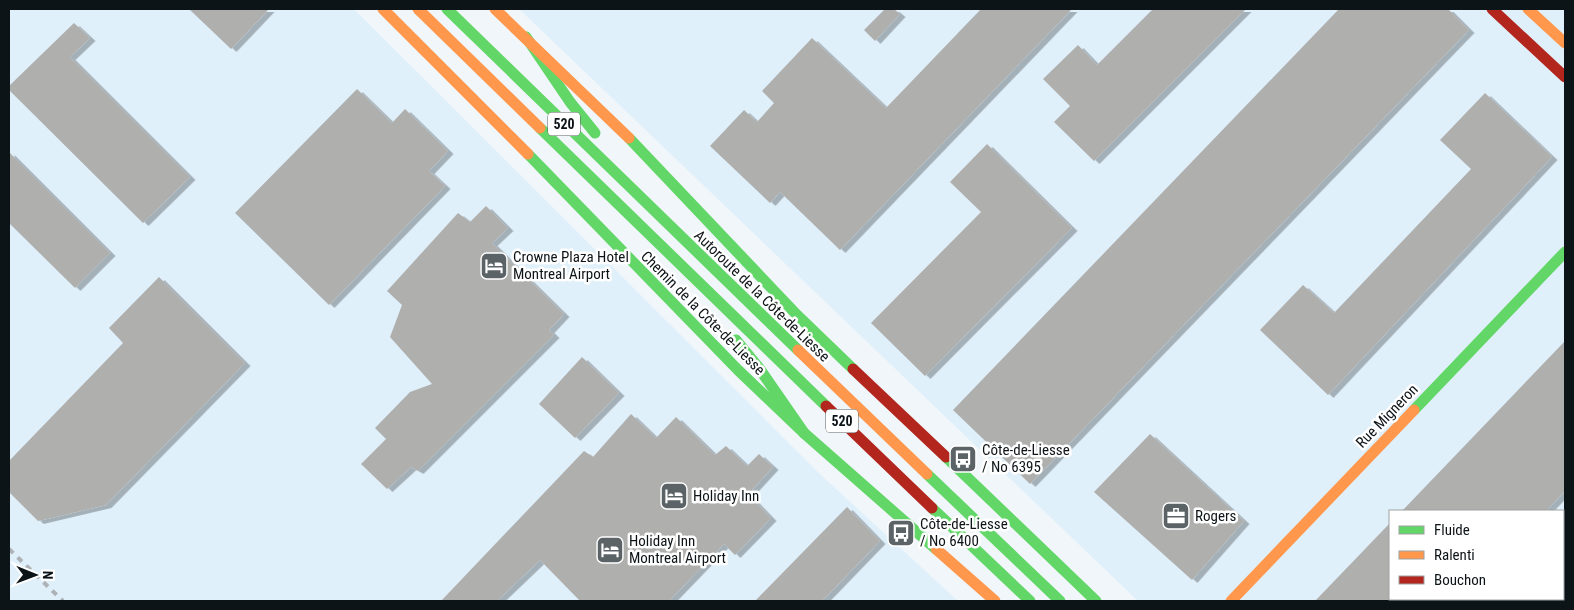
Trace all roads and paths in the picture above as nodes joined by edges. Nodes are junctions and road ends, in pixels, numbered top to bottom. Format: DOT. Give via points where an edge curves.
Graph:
graph roads {
  1 [pos="383,9"];
  2 [pos="418,9"];
  3 [pos="447,9"];
  4 [pos="495,9"];
  5 [pos="1492,9"];
  6 [pos="1528,9"];
  7 [pos="526,37"];
  8 [pos="1565,43"];
  9 [pos="1565,77"];
  10 [pos="682,239"];
  11 [pos="655,240"];
  12 [pos="1565,252"];
  13 [pos="716,316"];
  14 [pos="728,331"];
  15 [pos="804,433"];
  16 [pos="995,601"];
  17 [pos="1030,601"];
  18 [pos="1060,601"];
  19 [pos="1096,601"];
  20 [pos="1231,601"];
  1 -- 15 [label="main road, Chemin de la Côte-de-Liesse" via="544,170 696,329"];
  2 -- 11 [label="main road, 520"];
  3 -- 10 [label="main road, Autoroute de la Côte-de-Liesse / 520"];
  4 -- 7 [label="main road"];
  5 -- 9 [label="main road"];
  6 -- 8 [label="main road"];
  7 -- 10 [label="main road" via="570,102"];
  7 -- 19 [label="main road" via="790,308"];
  10 -- 18 [label="main road, Autoroute de la Côte-de-Liesse / 520"];
  11 -- 13 [label="main road"];
  11 -- 17 [label="main road, 520"];
  12 -- 20 [label="main road, Rue Migneron"];
  14 -- 15 [label="main road" via="759,368"];
  15 -- 16 [label="main road, Chemin de la Côte-de-Liesse"];
}
